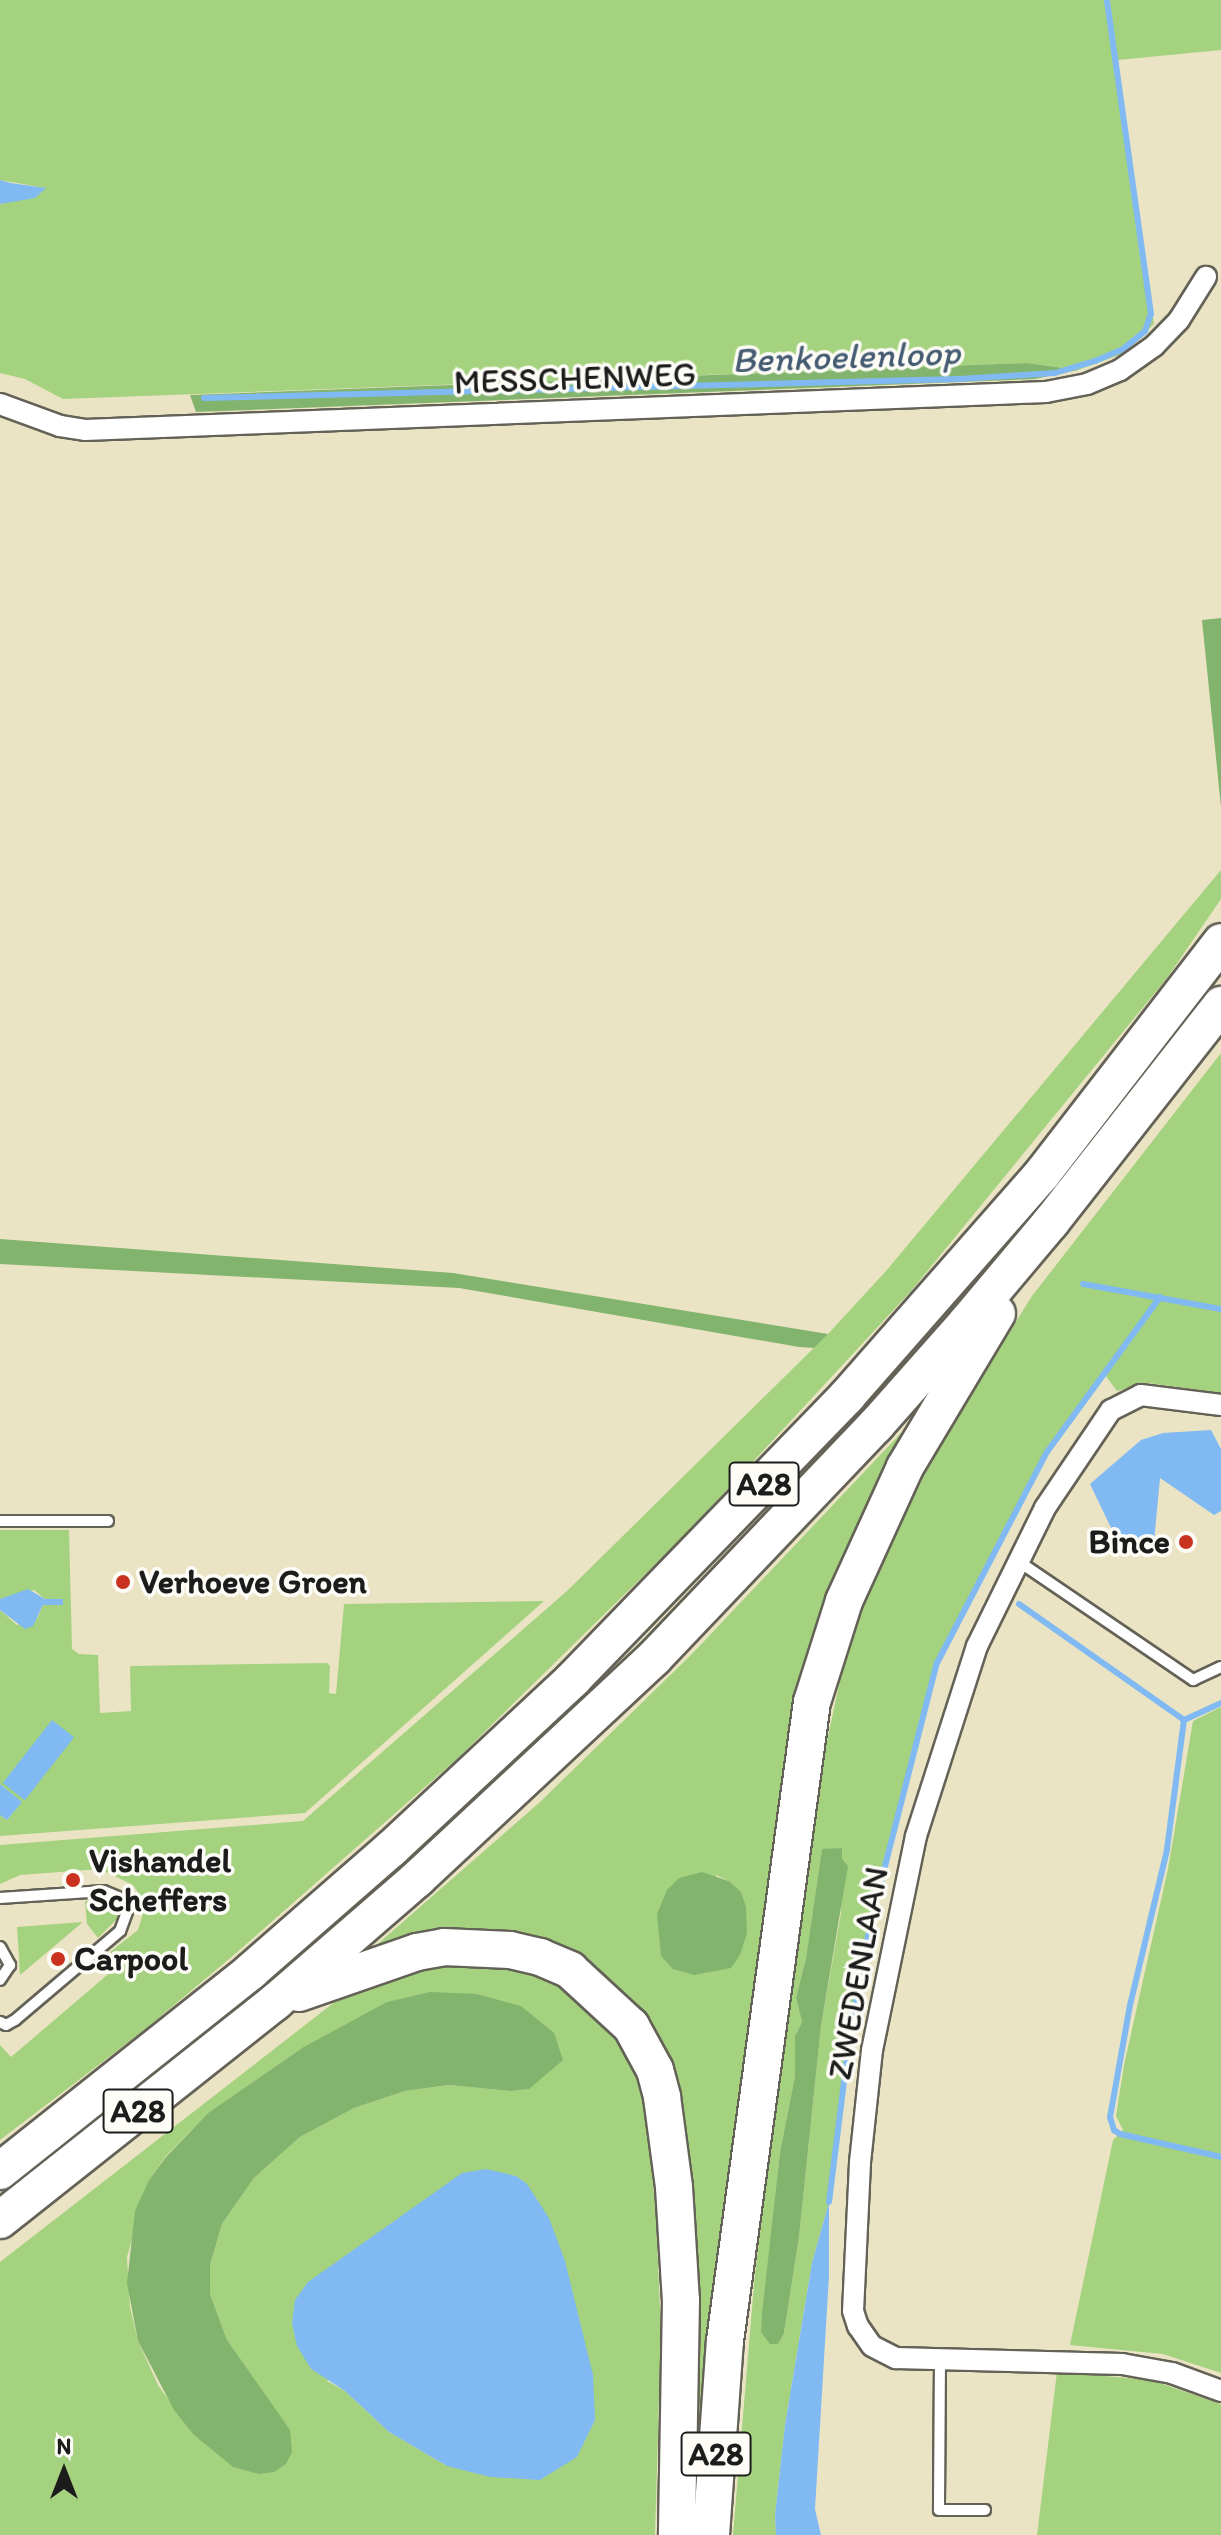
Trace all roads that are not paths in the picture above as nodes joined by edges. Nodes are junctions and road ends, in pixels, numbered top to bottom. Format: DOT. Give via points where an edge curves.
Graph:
graph roads {
  1 [pos="1206,277"];
  2 [pos="0,404"];
  3 [pos="1221,942"];
  4 [pos="1221,1005"];
  5 [pos="1051,1222"];
  6 [pos="1221,1405"];
  7 [pos="0,1521"];
  8 [pos="108,1521"];
  9 [pos="1016,1560"];
  10 [pos="1221,1667"];
  11 [pos="0,1898"];
  12 [pos="0,1947"];
  13 [pos="0,1980"];
  14 [pos="275,2002"];
  15 [pos="0,2022"];
  16 [pos="0,2171"];
  17 [pos="0,2220"];
  18 [pos="940,2360"];
  19 [pos="1221,2391"];
  20 [pos="985,2510"];
  21 [pos="677,2535"];
  22 [pos="711,2535"];
  1 -- 2 [label="street, MESSCHENWEG" via="1179,320 1154,346 1120,370 1087,384 1046,392 85,430"];
  3 -- 16 [label="highway, A28" via="1022,1198 847,1396 573,1679 251,1971"];
  4 -- 5 [label="highway, A28"];
  5 -- 14 [label="highway, A28" via="876,1425 654,1658 417,1879"];
  5 -- 22 [label="highway, A28" via="905,1467 844,1601 812,1702 725,2341"];
  6 -- 9 [label="street, ZWEDENLAAN" via="1141,1395 1111,1410"];
  7 -- 8 [label="lane"];
  9 -- 10 [label="lane" via="1193,1680"];
  9 -- 18 [label="street, ZWEDENLAAN" via="958,1699 916,1836 872,2050 860,2163 853,2273 858,2326 882,2354"];
  11 -- 15 [label="lane" via="104,1891 122,1901 127,1917 120,1931 15,2020"];
  12 -- 13 [label="lane" via="10,1965"];
  14 -- 17 [label="highway, A28"];
  14 -- 21 [label="highway, A28" via="417,1952 474,1946 525,1953 570,1970 631,2026 658,2084 674,2187 681,2300"];
  18 -- 19 [label="street, ZWEDENLAAN" via="1122,2364 1172,2373"];
  18 -- 20 [label="lane" via="939,2510"];
}
